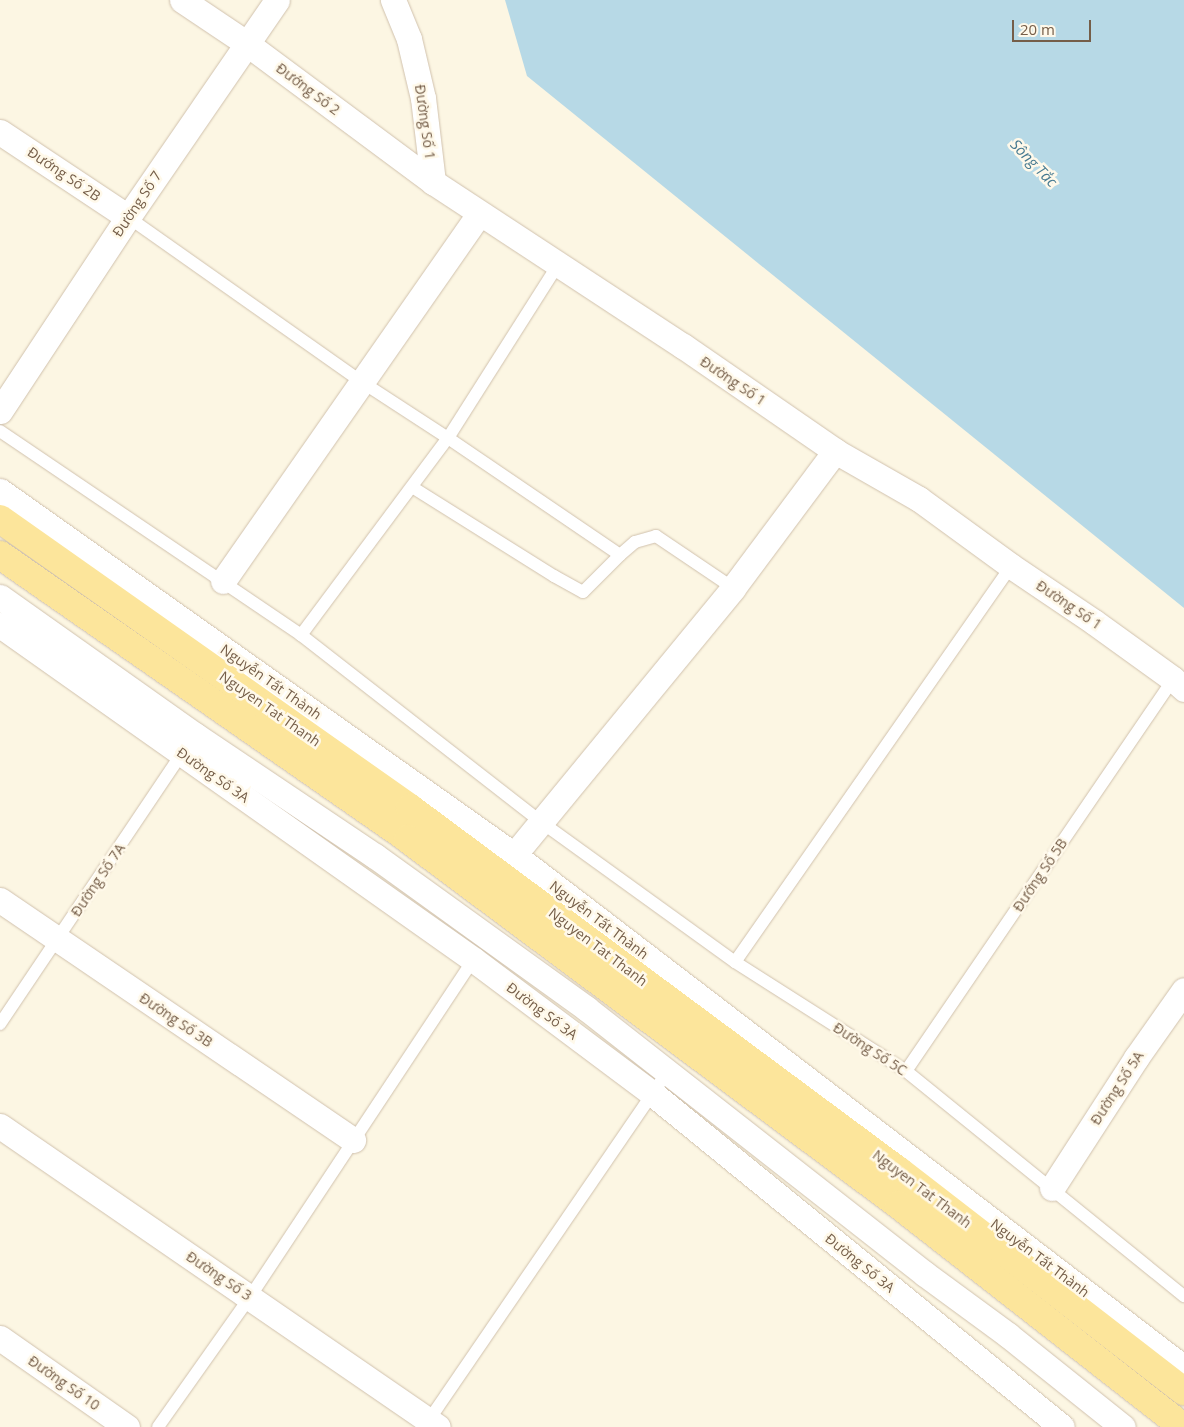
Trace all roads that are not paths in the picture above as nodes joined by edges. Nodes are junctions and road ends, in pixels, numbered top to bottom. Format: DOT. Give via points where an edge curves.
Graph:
graph roads {
  1 [pos="182,0"];
  2 [pos="276,0"];
  3 [pos="393,0"];
  4 [pos="246,43"];
  5 [pos="0,132"];
  6 [pos="433,182"];
  7 [pos="480,214"];
  8 [pos="128,217"];
  9 [pos="558,265"];
  10 [pos="362,382"];
  11 [pos="0,411"];
  12 [pos="0,431"];
  13 [pos="448,438"];
  14 [pos="835,451"];
  15 [pos="412,487"];
  16 [pos="0,491"];
  17 [pos="0,519"];
  18 [pos="0,555"];
  19 [pos="620,555"];
  20 [pos="1011,566"];
  21 [pos="223,581"];
  22 [pos="733,588"];
  23 [pos="0,597"];
  24 [pos="0,626"];
  25 [pos="300,635"];
  26 [pos="1179,684"];
  27 [pos="189,744"];
  28 [pos="541,822"];
  29 [pos="514,856"];
  30 [pos="0,900"];
  31 [pos="488,939"];
  32 [pos="57,940"];
  33 [pos="474,960"];
  34 [pos="735,962"];
  35 [pos="1184,990"];
  36 [pos="0,1024"];
  37 [pos="668,1071"];
  38 [pos="906,1071"];
  39 [pos="653,1094"];
  40 [pos="0,1126"];
  41 [pos="353,1140"];
  42 [pos="1052,1188"];
  43 [pos="1184,1296"];
  44 [pos="250,1297"];
  45 [pos="0,1338"];
  46 [pos="1184,1368"];
  47 [pos="1184,1391"];
  48 [pos="430,1425"];
  49 [pos="127,1427"];
  50 [pos="158,1427"];
  51 [pos="1062,1427"];
  52 [pos="1123,1427"];
  53 [pos="1183,1427"];
  1 -- 4 [label="street, Đướng Số 2"];
  2 -- 4 [label="street, Đường Số 7"];
  3 -- 6 [label="street, Đường Số 1" via="409,39 423,98"];
  4 -- 6 [label="street, Đướng Số 2"];
  4 -- 8 [label="street, Đường Số 7"];
  5 -- 8 [label="street, Đướng Số 2B"];
  6 -- 7 [label="street, Đường Số 1"];
  7 -- 9 [label="street, Đường Số 1"];
  7 -- 10 [label="street"];
  8 -- 10 [label="lane"];
  8 -- 11 [label="street, Đường Số 7"];
  9 -- 13 [label="lane"];
  9 -- 14 [label="street, Đường Số 1"];
  10 -- 13 [label="lane"];
  10 -- 21 [label="street"];
  12 -- 21 [label="lane, Đường Số 5C"];
  13 -- 15 [label="lane"];
  13 -- 19 [label="lane"];
  14 -- 20 [label="street, Đường Số 1" via="919,499"];
  14 -- 22 [label="street"];
  15 -- 19 [label="lane" via="584,592"];
  15 -- 25 [label="lane"];
  16 -- 29 [label="street, Nguyễn Tất Thành"];
  17 -- 47 [label="main road, Nguyen Tat Thanh" via="418,814 899,1171"];
  18 -- 53 [label="main road, Nguyen Tat Thanh" via="408,839 898,1205"];
  19 -- 22 [label="lane" via="635,542 656,536"];
  20 -- 26 [label="street, Đường Số 1"];
  20 -- 34 [label="lane"];
  21 -- 25 [label="lane, Đường Số 5C"];
  22 -- 28 [label="street"];
  23 -- 27 [label="street"];
  24 -- 27 [label="street, Đường Số 3A"];
  25 -- 28 [label="lane, Đường Số 5C"];
  26 -- 38 [label="lane, Đướng Số 5B"];
  27 -- 31 [label="street" via="375,856"];
  27 -- 32 [label="lane, Đường Số 7A"];
  27 -- 33 [label="street, Đường Số 3A"];
  28 -- 29 [label="street"];
  28 -- 34 [label="lane, Đường Số 5C"];
  29 -- 46 [label="street, Nguyễn Tất Thành"];
  30 -- 32 [label="street, Đường Số 3B"];
  31 -- 33 [label="lane"];
  31 -- 37 [label="street"];
  32 -- 36 [label="lane, Đường Số 7A"];
  32 -- 41 [label="street, Đường Số 3B"];
  33 -- 39 [label="street, Đường Số 3A"];
  33 -- 41 [label="lane"];
  34 -- 38 [label="lane, Đường Số 5C"];
  35 -- 42 [label="street, Đường Số 5A"];
  37 -- 39 [label="lane"];
  37 -- 52 [label="street"];
  38 -- 42 [label="lane, Đường Số 5C"];
  39 -- 48 [label="lane"];
  39 -- 51 [label="street, Đường Số 3A"];
  40 -- 44 [label="street, Đường Số 3"];
  41 -- 44 [label="lane"];
  42 -- 43 [label="lane, Đường Số 5C"];
  44 -- 48 [label="street, Đường Số 3"];
  44 -- 50 [label="lane"];
  45 -- 49 [label="street, Đường Số 10"];
}
